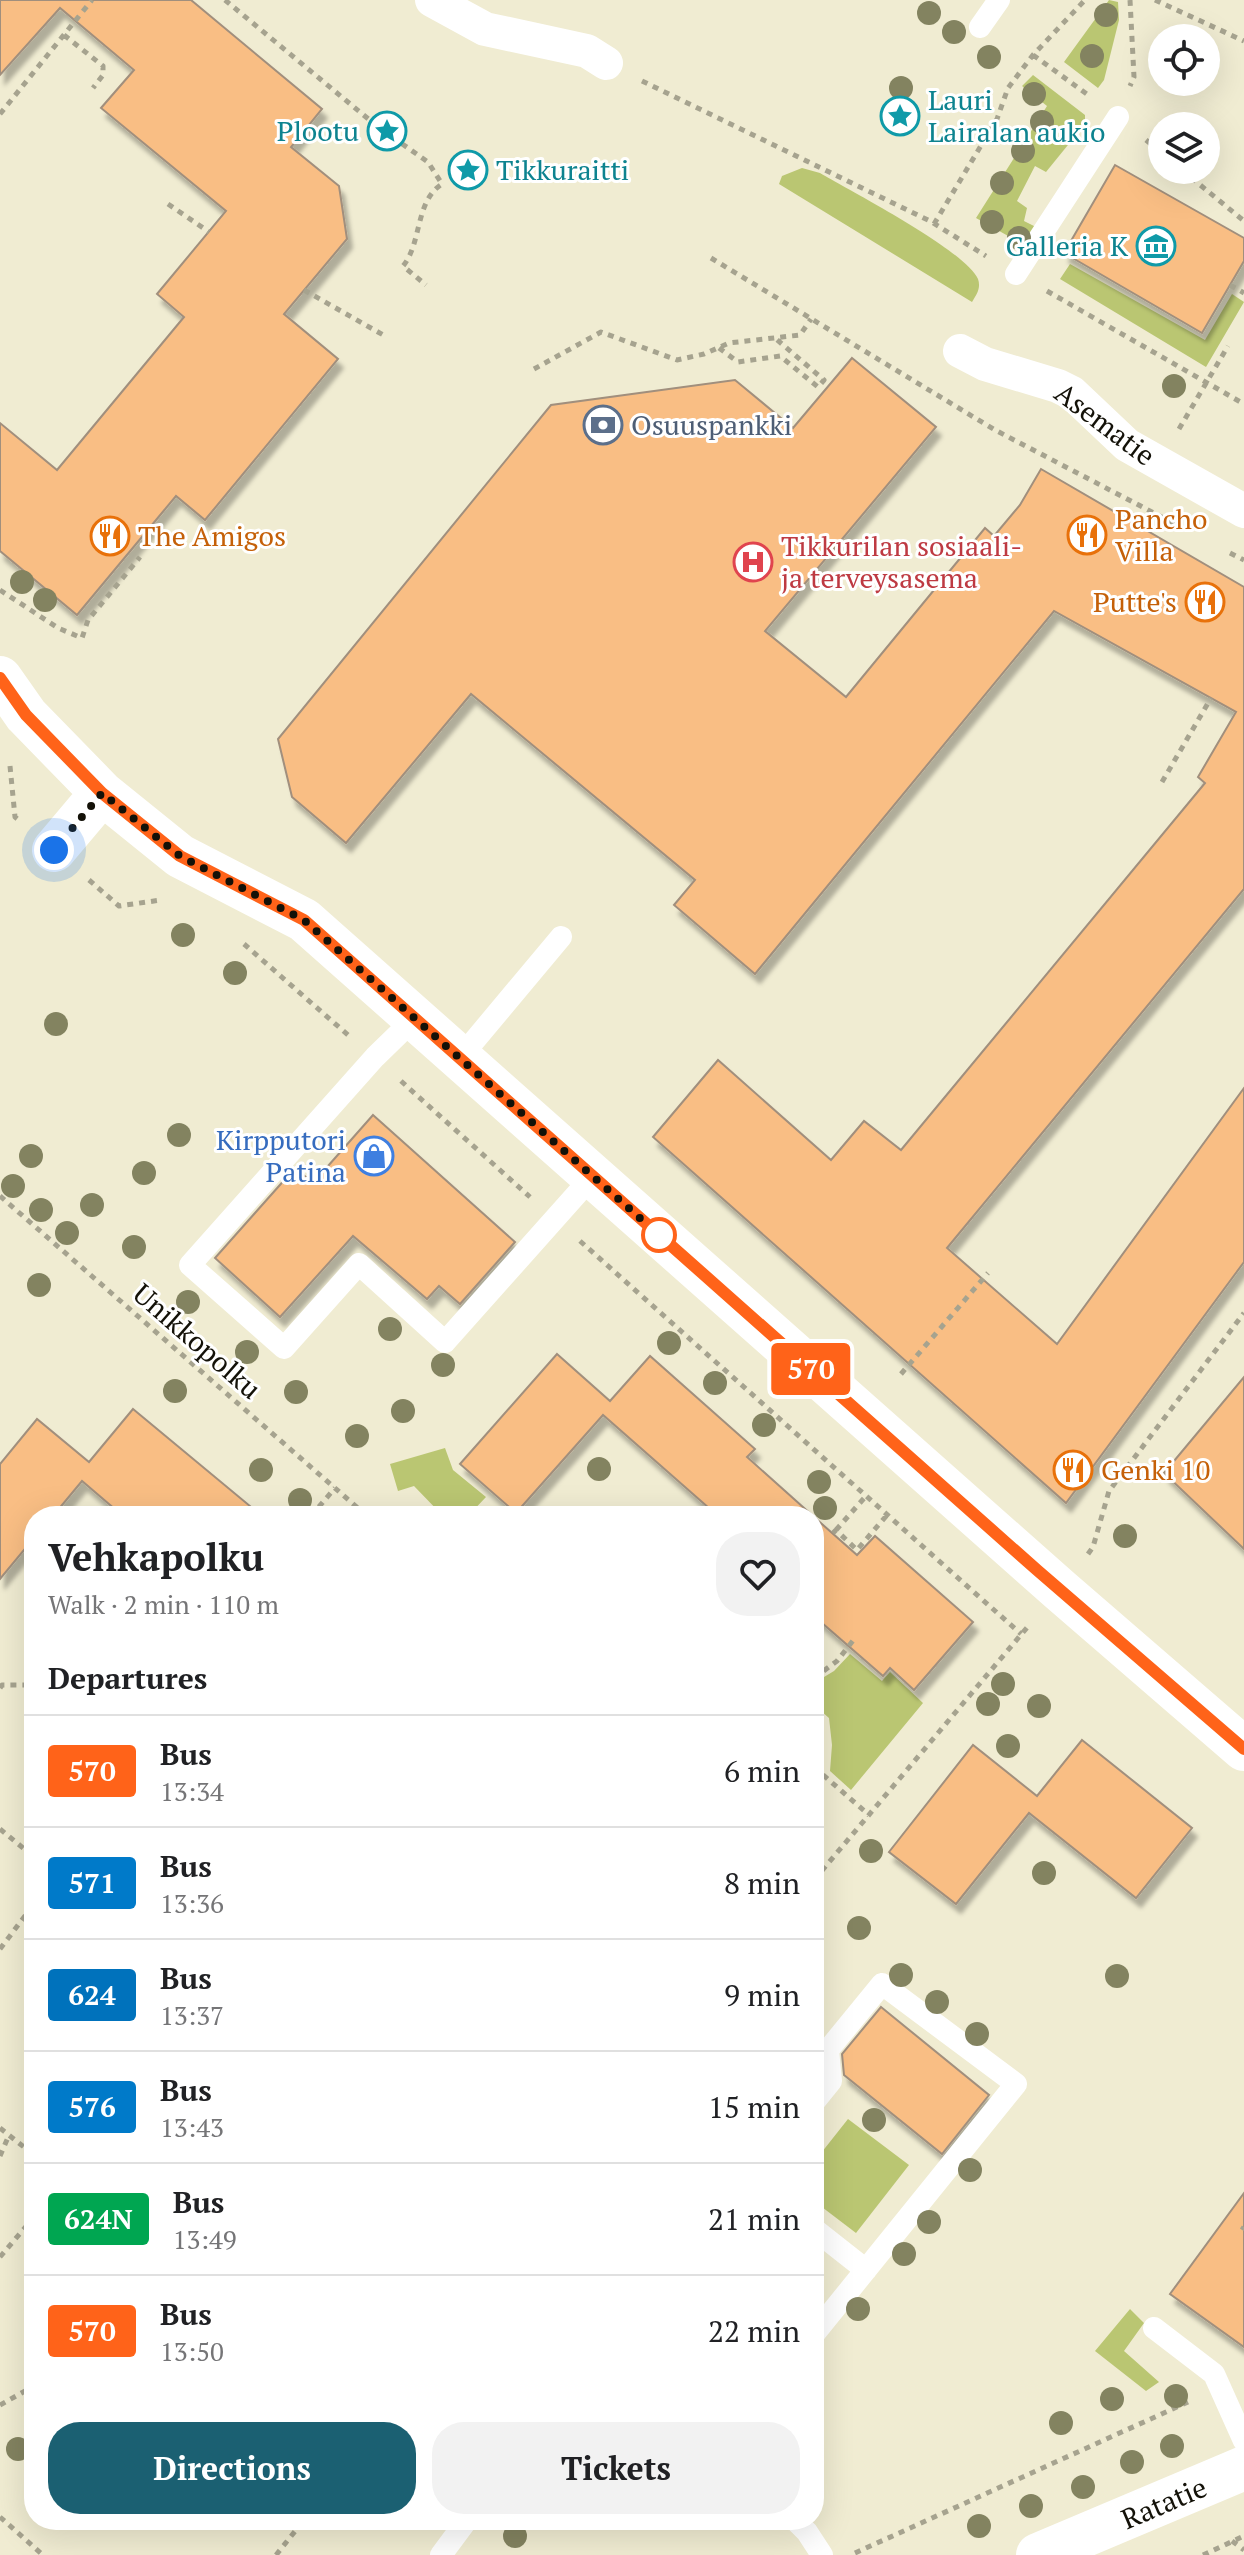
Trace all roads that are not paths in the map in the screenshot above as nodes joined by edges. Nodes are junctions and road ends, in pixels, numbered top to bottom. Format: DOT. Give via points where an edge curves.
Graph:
graph roads {
  1 [pos="432,0"];
  2 [pos="999,0"];
  3 [pos="980,27"];
  4 [pos="606,63"];
  5 [pos="1118,117"];
  6 [pos="1016,274"];
  7 [pos="960,351"];
  8 [pos="1244,511"];
  9 [pos="0,678"];
  10 [pos="102,793"];
  11 [pos="54,850"];
  12 [pos="561,937"];
  13 [pos="414,1019"];
  14 [pos="459,1059"];
  15 [pos="592,1177"];
  16 [pos="1244,1749"];
  17 [pos="824,2090"];
  18 [pos="824,2237"];
  19 [pos="866,2270"];
  20 [pos="824,2322"];
  21 [pos="1154,2328"];
  22 [pos="1244,2462"];
  23 [pos="460,2530"];
  24 [pos="805,2530"];
  25 [pos="441,2555"];
  26 [pos="822,2555"];
  27 [pos="1038,2555"];
  1 -- 4 [label="street" via="485,29 587,51"];
  2 -- 3 [label="lane"];
  5 -- 6 [label="lane"];
  7 -- 8 [label="street, Asematie" via="1072,393 1127,445"];
  9 -- 10 [label="street" via="26,715"];
  10 -- 11 [label="street"];
  10 -- 13 [label="street" via="180,856 304,920"];
  12 -- 14 [label="lane"];
  13 -- 14 [label="street"];
  13 -- 15 [label="lane" via="190,1265 284,1348 359,1264 445,1342"];
  14 -- 15 [label="street"];
  15 -- 16 [label="street"];
  17 -- 19 [label="lane" via="831,2081 828,2050 882,1984 1016,2084"];
  18 -- 19 [label="lane"];
  19 -- 20 [label="lane"];
  21 -- 22 [label="lane" via="1214,2374"];
  22 -- 27 [label="street, Ratatie"];
  23 -- 25 [label="lane"];
  24 -- 26 [label="lane"];
}
